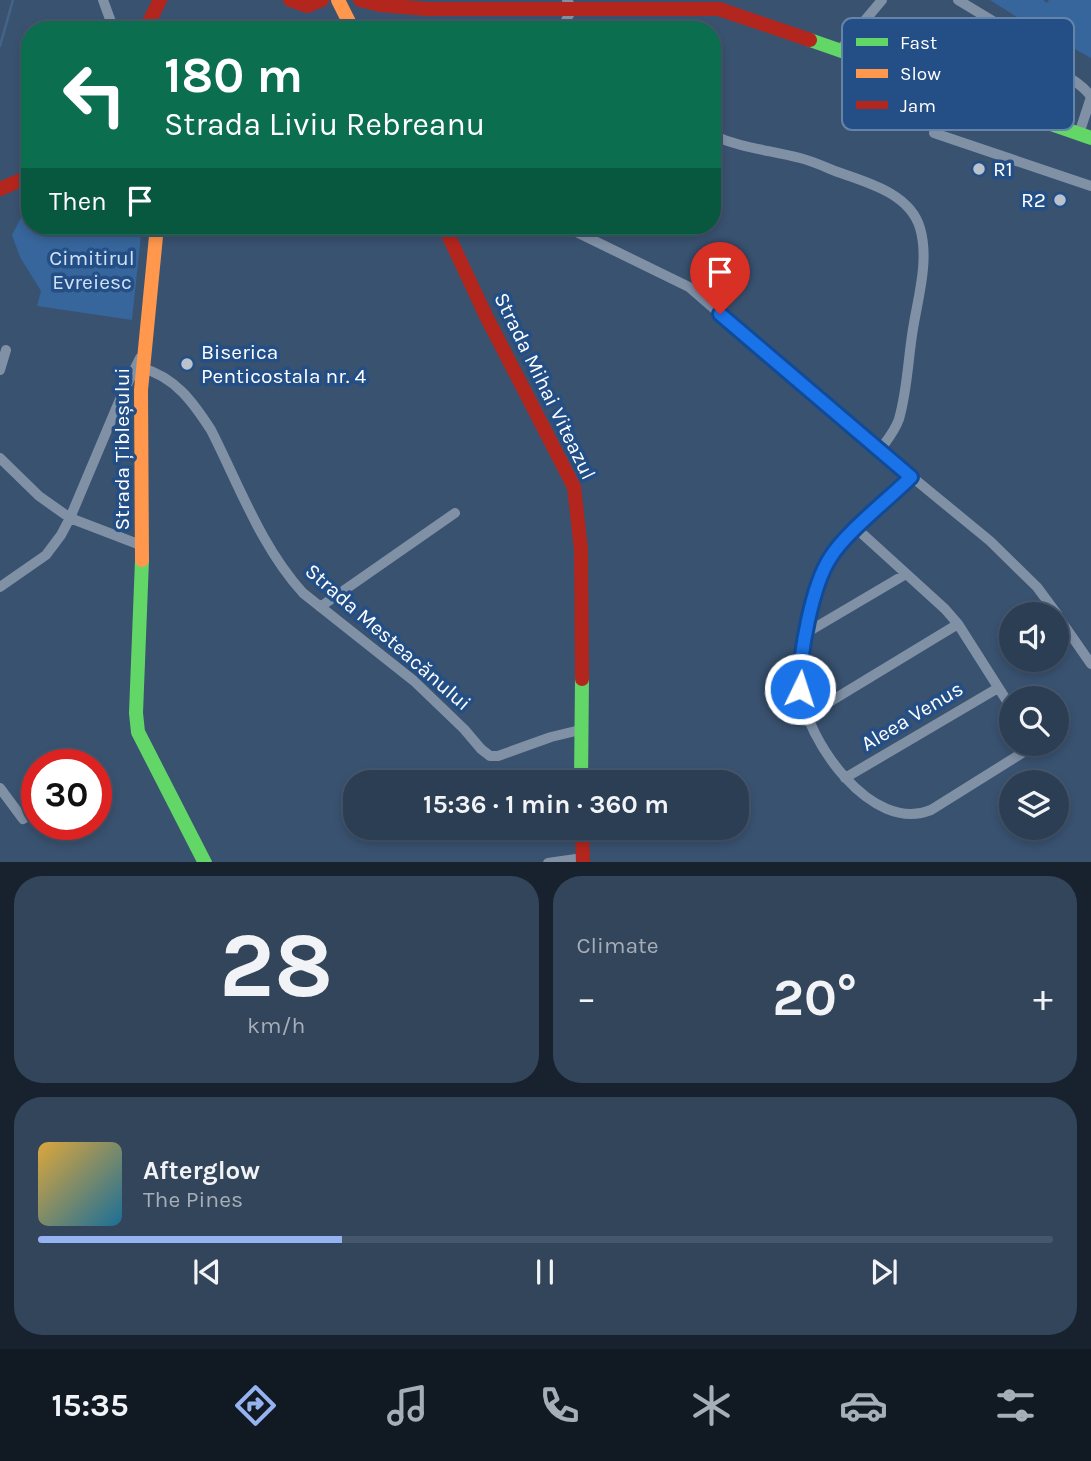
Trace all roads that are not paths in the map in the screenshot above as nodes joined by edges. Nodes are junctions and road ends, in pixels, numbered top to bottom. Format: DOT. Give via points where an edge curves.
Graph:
graph roads {
  1 [pos="103,0"];
  2 [pos="160,0"];
  3 [pos="290,0"];
  4 [pos="322,0"];
  5 [pos="338,0"];
  6 [pos="360,0"];
  7 [pos="882,0"];
  8 [pos="958,0"];
  9 [pos="569,5"];
  10 [pos="718,5"];
  11 [pos="867,18"];
  12 [pos="988,18"];
  13 [pos="111,21"];
  14 [pos="150,21"];
  15 [pos="348,21"];
  16 [pos="842,48"];
  17 [pos="840,50"];
  18 [pos="1074,82"];
  19 [pos="1068,130"];
  20 [pos="934,133"];
  21 [pos="1085,136"];
  22 [pos="721,138"];
  23 [pos="21,180"];
  24 [pos="1091,186"];
  25 [pos="0,189"];
  26 [pos="156,235"];
  27 [pos="448,235"];
  28 [pos="582,235"];
  29 [pos="6,350"];
  30 [pos="143,352"];
  31 [pos="142,368"];
  32 [pos="0,370"];
  33 [pos="880,450"];
  34 [pos="0,458"];
  35 [pos="911,477"];
  36 [pos="455,513"];
  37 [pos="69,518"];
  38 [pos="857,529"];
  39 [pos="143,546"];
  40 [pos="906,573"];
  41 [pos="0,587"];
  42 [pos="1048,602"];
  43 [pos="320,607"];
  44 [pos="958,624"];
  45 [pos="1069,632"];
  46 [pos="806,633"];
  47 [pos="1091,664"];
  48 [pos="998,688"];
  49 [pos="807,715"];
  50 [pos="580,730"];
  51 [pos="1017,756"];
  52 [pos="581,770"];
  53 [pos="845,778"];
  54 [pos="0,788"];
  55 [pos="21,816"];
  56 [pos="582,840"];
  57 [pos="583,860"];
  58 [pos="204,862"];
  59 [pos="560,862"];
  1 -- 13 [label="street"];
  2 -- 14 [label="main road"];
  3 -- 4 [label="main road" via="307,6"];
  5 -- 15 [label="main road"];
  6 -- 9 [label="main road" via="426,9"];
  7 -- 11 [label="street"];
  8 -- 12 [label="street"];
  9 -- 10 [label="main road"];
  10 -- 17 [label="main road"];
  16 -- 17 [label="street"];
  18 -- 21 [label="street" via="1091,97"];
  19 -- 21 [label="main road"];
  20 -- 24 [label="street"];
  22 -- 33 [label="street" via="801,158 882,188 915,214 923,247 922,272 905,388 899,419"];
  23 -- 25 [label="main road"];
  26 -- 30 [label="main road, Strada Țibleșului"];
  27 -- 50 [label="main road, Strada Mihai Viteazul" via="574,487 581,527 584,614"];
  28 -- 33 [label="street" via="689,287"];
  29 -- 32 [label="street"];
  30 -- 31 [label="main road, Strada Țibleșului"];
  30 -- 37 [label="street, Strada Țibleșului"];
  31 -- 39 [label="main road, Strada Țibleșului"];
  31 -- 43 [label="street, Strada Mesteacănului" via="165,377 193,404 211,430 274,555 291,580"];
  33 -- 35 [label="street"];
  34 -- 37 [label="street"];
  35 -- 38 [label="street"];
  35 -- 42 [label="street" via="989,541"];
  36 -- 43 [label="street"];
  37 -- 39 [label="street, Strada Țibleșului"];
  37 -- 41 [label="street" via="46,555"];
  38 -- 40 [label="street"];
  38 -- 46 [label="street" via="830,557"];
  39 -- 58 [label="main road, Strada Țibleșului" via="138,732"];
  40 -- 44 [label="street"];
  40 -- 46 [label="street"];
  43 -- 50 [label="street, Strada Mesteacănului" via="414,681 490,756"];
  44 -- 48 [label="street"];
  44 -- 49 [label="street"];
  45 -- 47 [label="street"];
  46 -- 49 [label="street" via="800,679"];
  48 -- 53 [label="street, Aleea Venus"];
  49 -- 53 [label="street"];
  50 -- 52 [label="main road, Strada Mihai Viteazul"];
  51 -- 53 [label="street" via="922,814 884,808"];
  54 -- 55 [label="street"];
  56 -- 57 [label="main road"];
  57 -- 59 [label="street"];
}
